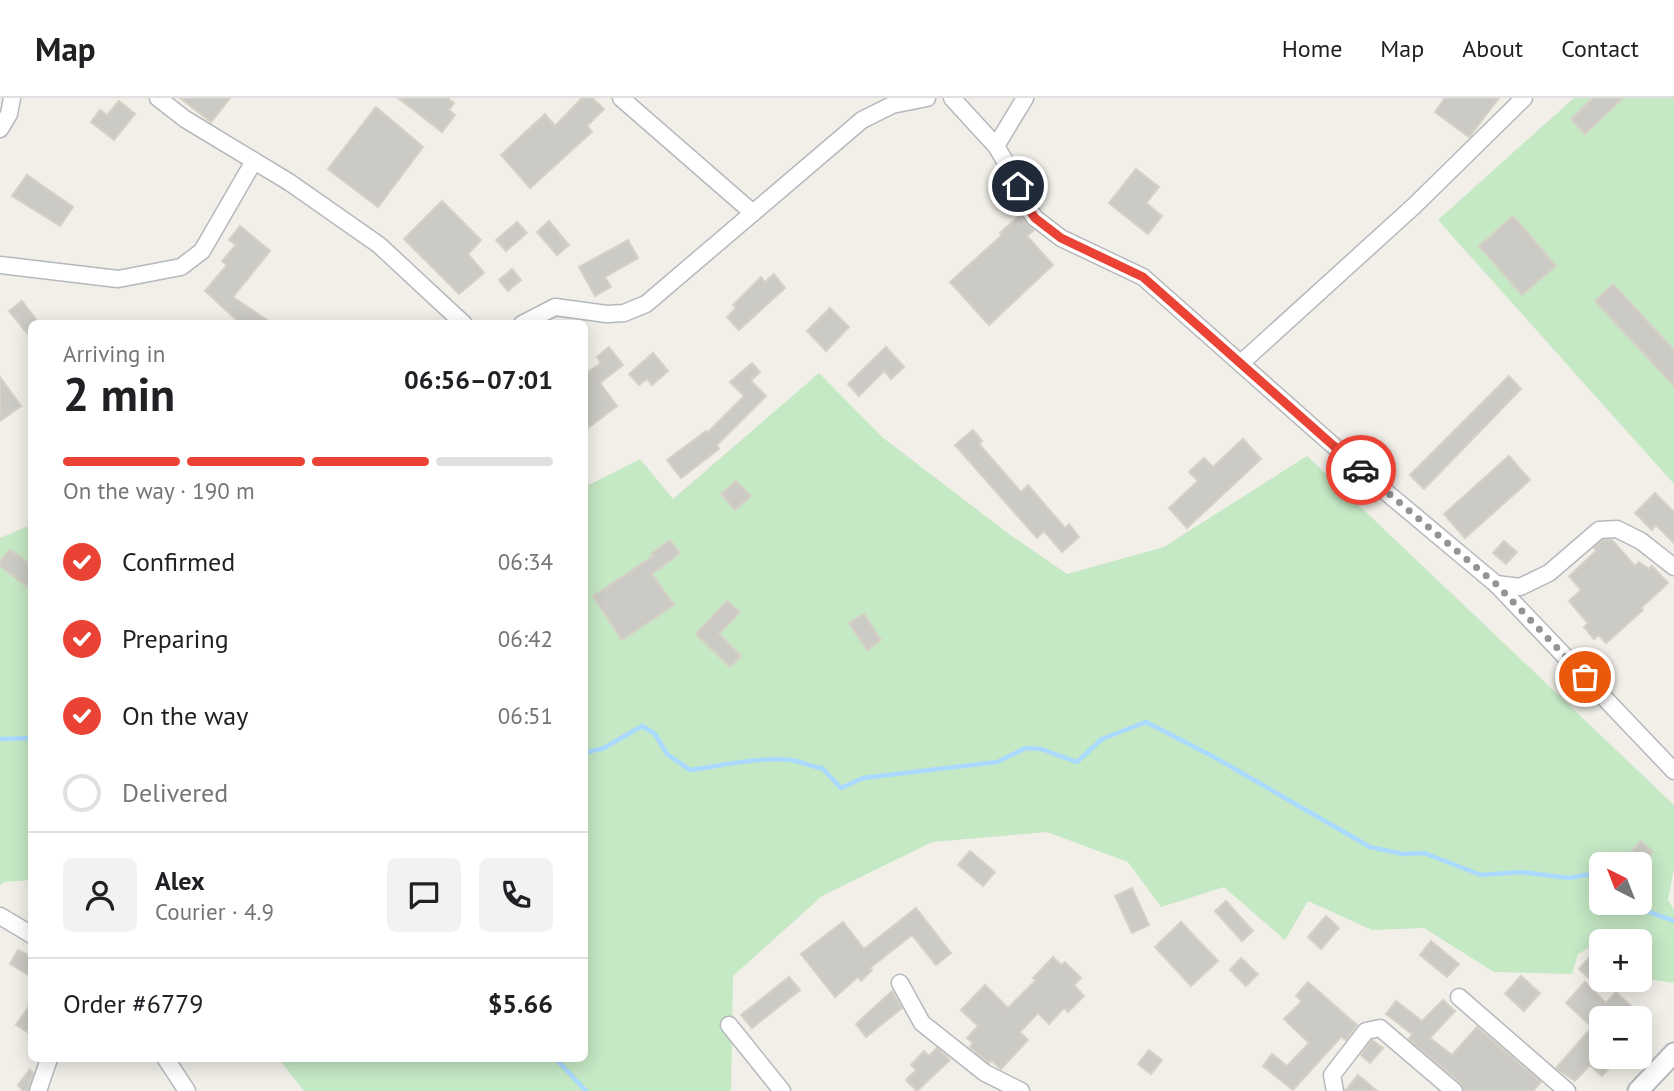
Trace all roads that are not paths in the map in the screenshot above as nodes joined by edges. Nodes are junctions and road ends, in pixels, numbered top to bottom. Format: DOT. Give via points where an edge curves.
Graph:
graph roads {
  1 [pos="12,98"];
  2 [pos="158,98"];
  3 [pos="621,98"];
  4 [pos="928,98"];
  5 [pos="1025,98"];
  6 [pos="1524,98"];
  7 [pos="953,99"];
  8 [pos="0,129"];
  9 [pos="996,146"];
  10 [pos="254,161"];
  11 [pos="753,212"];
  12 [pos="0,265"];
  13 [pos="460,320"];
  14 [pos="530,320"];
  15 [pos="1241,363"];
  16 [pos="1674,567"];
  17 [pos="1496,584"];
  18 [pos="1674,771"];
  19 [pos="0,916"];
  20 [pos="28,933"];
  21 [pos="900,983"];
  22 [pos="1459,997"];
  23 [pos="729,1025"];
  24 [pos="1673,1057"];
  25 [pos="48,1062"];
  26 [pos="168,1062"];
  27 [pos="38,1091"];
  28 [pos="187,1091"];
  29 [pos="782,1091"];
  30 [pos="1021,1091"];
  31 [pos="1335,1091"];
  32 [pos="1454,1091"];
  33 [pos="1567,1091"];
  34 [pos="1638,1091"];
  1 -- 8 [label="street"];
  2 -- 10 [label="street"];
  3 -- 11 [label="street"];
  4 -- 7 [label="street"];
  4 -- 11 [label="street" via="892,105 862,120"];
  5 -- 9 [label="street"];
  6 -- 15 [label="street" via="1414,206"];
  7 -- 9 [label="street"];
  9 -- 15 [label="street" via="1035,218 1061,238 1143,277"];
  10 -- 12 [label="street" via="202,251 181,267 118,279"];
  10 -- 13 [label="street" via="379,245"];
  11 -- 14 [label="street" via="646,304 607,314 555,307"];
  15 -- 17 [label="street"];
  16 -- 17 [label="street" via="1642,541 1617,529 1599,530 1549,573 1520,587"];
  17 -- 18 [label="street"];
  19 -- 20 [label="street"];
  21 -- 30 [label="street" via="922,1023 985,1073"];
  22 -- 33 [label="street"];
  23 -- 29 [label="street"];
  24 -- 34 [label="street"];
  25 -- 27 [label="street"];
  26 -- 28 [label="street"];
  31 -- 32 [label="street" via="1332,1075 1366,1031 1380,1028"];
}
